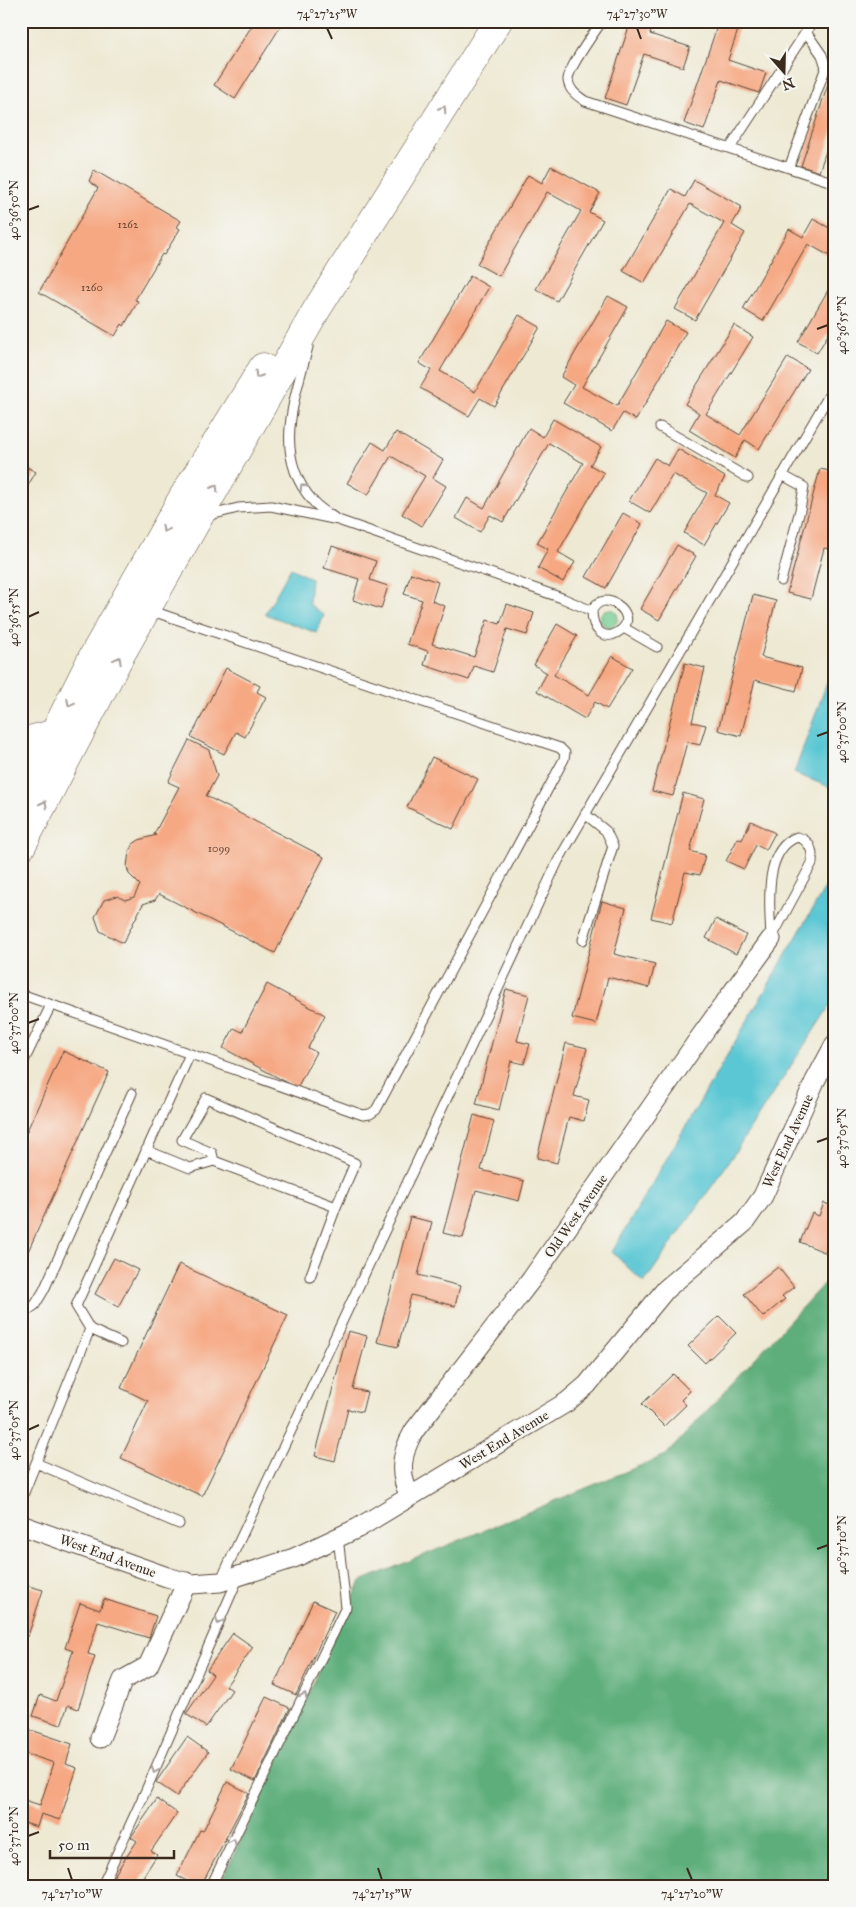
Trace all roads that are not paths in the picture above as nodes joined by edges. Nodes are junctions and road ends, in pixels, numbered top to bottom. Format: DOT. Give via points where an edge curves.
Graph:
graph roads {
  1 [pos="477,21"];
  2 [pos="498,21"];
  3 [pos="602,21"];
  4 [pos="813,21"];
  5 [pos="806,32"];
  6 [pos="730,148"];
  7 [pos="789,168"];
  8 [pos="835,182"];
  9 [pos="317,309"];
  10 [pos="835,385"];
  11 [pos="660,427"];
  12 [pos="782,475"];
  13 [pos="748,478"];
  14 [pos="197,518"];
  15 [pos="338,520"];
  16 [pos="781,581"];
  17 [pos="146,609"];
  18 [pos="592,611"];
  19 [pos="624,628"];
  20 [pos="657,646"];
  21 [pos="56,733"];
  22 [pos="21,742"];
  23 [pos="21,799"];
  24 [pos="585,814"];
  25 [pos="21,848"];
  26 [pos="771,939"];
  27 [pos="583,940"];
  28 [pos="21,994"];
  29 [pos="51,1005"];
  30 [pos="835,1044"];
  31 [pos="190,1054"];
  32 [pos="21,1067"];
  33 [pos="132,1093"];
  34 [pos="146,1150"];
  35 [pos="214,1161"];
  36 [pos="336,1207"];
  37 [pos="310,1277"];
  38 [pos="21,1315"];
  39 [pos="90,1329"];
  40 [pos="121,1343"];
  41 [pos="21,1373"];
  42 [pos="21,1385"];
  43 [pos="36,1463"];
  44 [pos="410,1496"];
  45 [pos="21,1500"];
  46 [pos="180,1524"];
  47 [pos="21,1525"];
  48 [pos="338,1537"];
  49 [pos="239,1576"];
  50 [pos="187,1582"];
  51 [pos="220,1582"];
  52 [pos="100,1738"];
  53 [pos="102,1886"];
  54 [pos="211,1886"];
  1 -- 21 [label="highway, one-way" via="184,495 92,658"];
  9 -- 2 [label="highway, one-way"];
  3 -- 6 [label="lane" via="570,70 568,80 575,94 586,101"];
  4 -- 5 [label="lane"];
  5 -- 6 [label="lane"];
  5 -- 7 [label="lane" via="826,67"];
  6 -- 7 [label="lane"];
  7 -- 8 [label="lane"];
  14 -- 9 [label="highway, one-way"];
  15 -- 9 [label="lane, one-way" via="312,501 297,478 289,453 290,422"];
  10 -- 12 [label="lane"];
  11 -- 13 [label="lane"];
  12 -- 16 [label="lane" via="804,487"];
  12 -- 24 [label="lane"];
  14 -- 15 [label="lane" via="238,508 271,506"];
  14 -- 17 [label="highway"];
  15 -- 18 [label="lane"];
  25 -- 17 [label="highway, one-way"];
  17 -- 31 [label="lane" via="560,748 565,753 376,1110 363,1115"];
  18 -- 19 [label="lane" via="592,622 606,635 616,634"];
  18 -- 19 [label="lane" via="599,603 616,603 627,618"];
  19 -- 20 [label="lane"];
  21 -- 22 [label="highway"];
  21 -- 23 [label="highway"];
  24 -- 27 [label="lane" via="606,831 613,846"];
  24 -- 51 [label="lane" via="558,861"];
  26 -- 26 [label="lane" via="812,863 812,849 802,838 788,840 780,848 775,861 770,900"];
  26 -- 44 [label="street, Old West Avenue" via="531,1280 414,1431 406,1444 402,1461 404,1484"];
  28 -- 29 [label="lane"];
  29 -- 31 [label="lane"];
  29 -- 32 [label="lane"];
  30 -- 44 [label="street, West End Avenue" via="763,1196 744,1223 666,1289 587,1385 568,1402"];
  31 -- 34 [label="lane"];
  33 -- 38 [label="lane" via="44,1290 35,1305"];
  34 -- 35 [label="lane" via="190,1168"];
  34 -- 39 [label="lane" via="76,1306"];
  35 -- 36 [label="lane"];
  35 -- 36 [label="lane" via="212,1153 182,1140 206,1098 355,1163"];
  36 -- 37 [label="lane"];
  39 -- 40 [label="lane"];
  39 -- 43 [label="lane"];
  41 -- 42 [label="lane"];
  43 -- 45 [label="lane"];
  43 -- 46 [label="lane"];
  44 -- 48 [label="street, West End Avenue"];
  47 -- 50 [label="street, West End Avenue"];
  48 -- 49 [label="street, West End Avenue" via="294,1558"];
  54 -- 48 [label="lane, one-way" via="346,1607"];
  49 -- 51 [label="street, West End Avenue"];
  49 -- 53 [label="lane, one-way"];
  50 -- 51 [label="street, West End Avenue"];
  50 -- 52 [label="street" via="148,1666 123,1680"];
}
